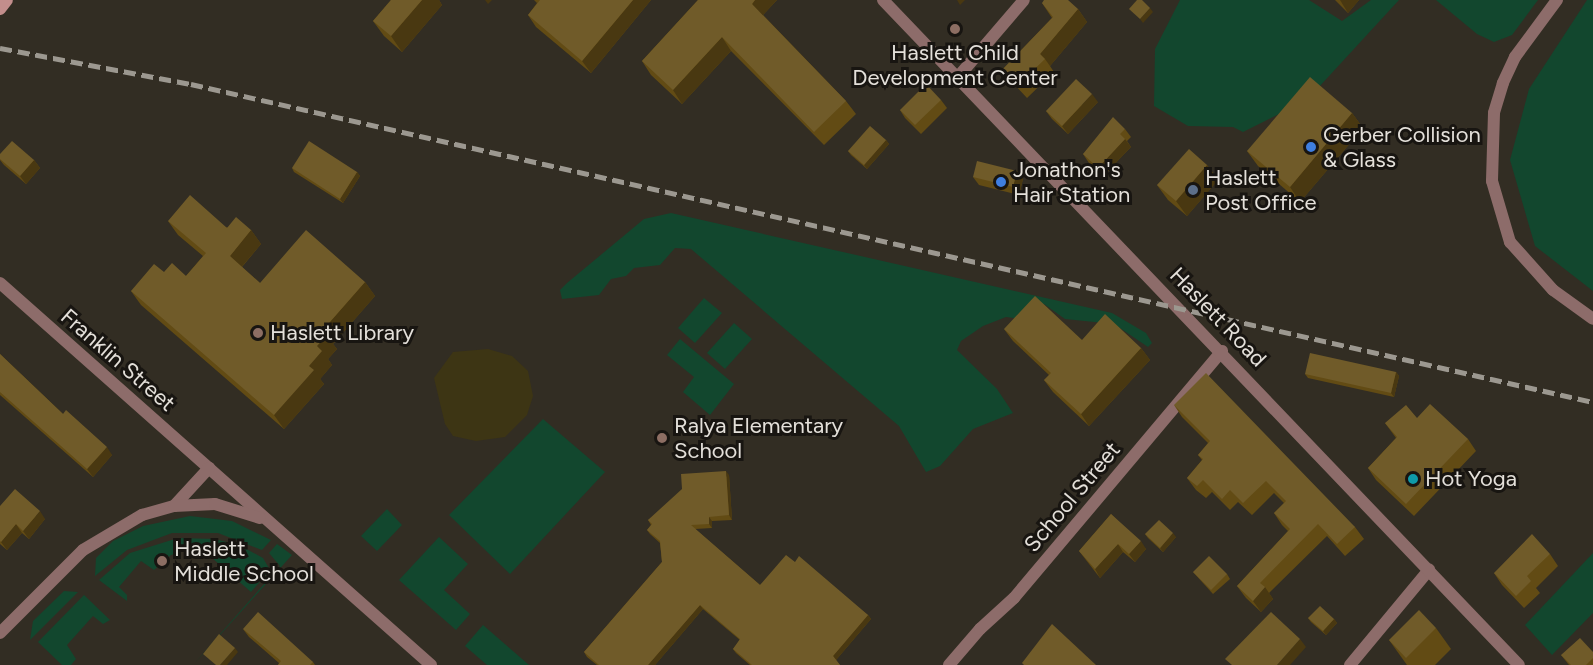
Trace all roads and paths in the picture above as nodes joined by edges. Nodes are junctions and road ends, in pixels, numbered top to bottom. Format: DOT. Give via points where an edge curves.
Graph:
graph roads {
  1 [pos="7,0"];
  2 [pos="884,0"];
  3 [pos="1024,0"];
  4 [pos="1557,0"];
  5 [pos="0,9"];
  6 [pos="958,77"];
  7 [pos="0,283"];
  8 [pos="1593,319"];
  9 [pos="1222,351"];
  10 [pos="209,468"];
  11 [pos="174,506"];
  12 [pos="282,533"];
  13 [pos="1430,570"];
  14 [pos="0,633"];
  15 [pos="431,665"];
  16 [pos="949,665"];
  17 [pos="1350,665"];
  18 [pos="1519,665"];
  1 -- 5 [label="main road"];
  2 -- 6 [label="street, Haslett Road"];
  3 -- 6 [label="street"];
  4 -- 8 [label="street" via="1515,57 1503,82 1494,113 1492,181 1510,242 1553,290"];
  6 -- 9 [label="street, Haslett Road"];
  7 -- 10 [label="street, Franklin Street"];
  9 -- 13 [label="street, Haslett Road"];
  9 -- 16 [label="street, School Street" via="1014,598"];
  10 -- 11 [label="street, Franklin Street"];
  10 -- 12 [label="street, Franklin Street"];
  11 -- 12 [label="street, Franklin Street" via="232,507 260,518"];
  11 -- 14 [label="street, Franklin Street" via="142,516 97,539"];
  12 -- 15 [label="street, Franklin Street"];
  13 -- 17 [label="street"];
  13 -- 18 [label="street, Haslett Road"];
}
